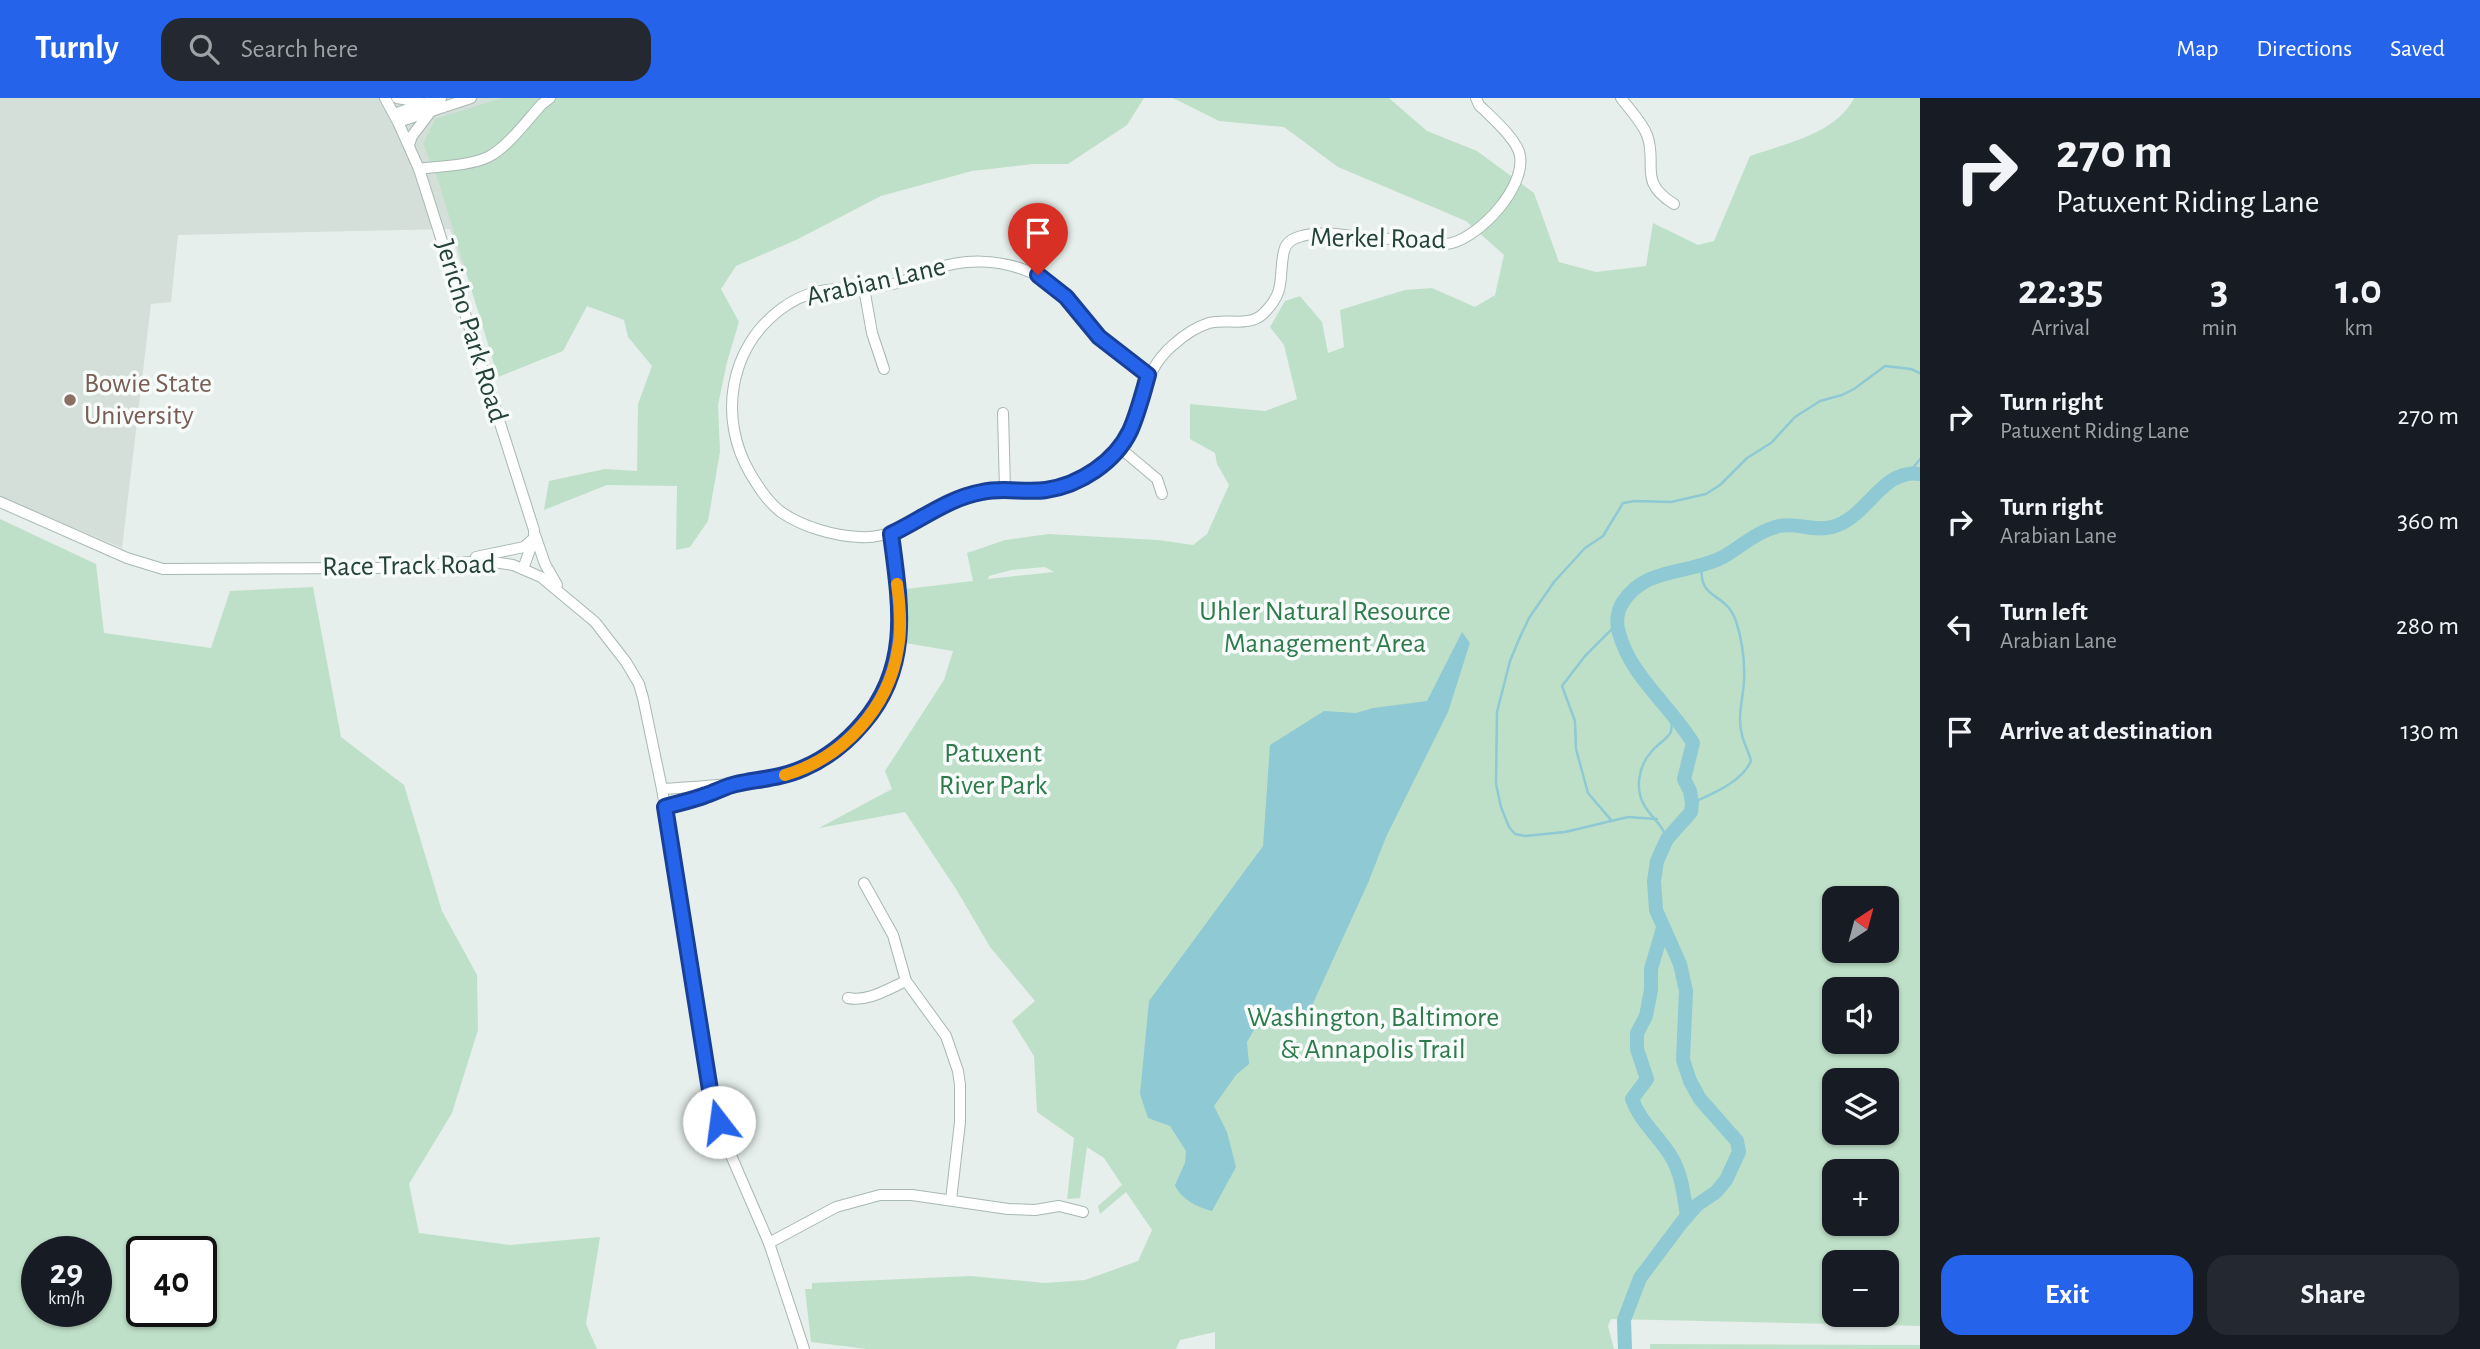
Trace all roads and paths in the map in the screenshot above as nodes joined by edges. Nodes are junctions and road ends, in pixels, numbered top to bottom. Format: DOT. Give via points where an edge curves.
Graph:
graph roads {
  1 [pos="385,98"];
  2 [pos="397,98"];
  3 [pos="441,98"];
  4 [pos="471,98"];
  5 [pos="550,98"];
  6 [pos="1476,98"];
  7 [pos="1621,98"];
  8 [pos="429,106"];
  9 [pos="396,118"];
  10 [pos="409,145"];
  11 [pos="419,169"];
  12 [pos="1674,204"];
  13 [pos="864,288"];
  14 [pos="884,369"];
  15 [pos="1148,375"];
  16 [pos="1003,413"];
  17 [pos="1119,448"];
  18 [pos="1005,489"];
  19 [pos="1163,494"];
  20 [pos="0,502"];
  21 [pos="534,534"];
  22 [pos="891,534"];
  23 [pos="463,563"];
  24 [pos="523,569"];
  25 [pos="566,596"];
  26 [pos="734,784"];
  27 [pos="662,789"];
  28 [pos="665,807"];
  29 [pos="864,883"];
  30 [pos="906,981"];
  31 [pos="848,998"];
  32 [pos="951,1200"];
  33 [pos="1083,1212"];
  34 [pos="769,1242"];
  35 [pos="804,1349"];
  1 -- 9 [label="street, Jericho Park Road"];
  2 -- 8 [label="street"];
  3 -- 8 [label="street"];
  4 -- 8 [label="street"];
  5 -- 11 [label="street" via="489,157"];
  6 -- 15 [label="street, Merkel Road" via="1516,145 1521,159 1516,179 1488,221 1459,240 1442,244 1300,236 1284,248 1281,286 1259,317 1202,325 1174,344"];
  7 -- 12 [label="street" via="1647,135 1650,174 1656,188"];
  8 -- 9 [label="street"];
  8 -- 10 [label="street"];
  9 -- 10 [label="street, Jericho Park Road"];
  10 -- 11 [label="street, Jericho Park Road"];
  11 -- 21 [label="street, Jericho Park Road"];
  13 -- 14 [label="street"];
  13 -- 15 [label="street, Arabian Lane" via="895,284 966,262 1016,267 1056,288 1099,337"];
  13 -- 22 [label="street, Arabian Lane" via="829,288 801,298 778,311 762,328 735,375 734,438 760,490 784,514 846,536"];
  15 -- 17 [label="street, Arabian Lane" via="1134,420"];
  16 -- 18 [label="street"];
  17 -- 18 [label="street, Arabian Lane" via="1072,483 1039,491"];
  17 -- 19 [label="street" via="1157,479"];
  18 -- 22 [label="street, Arabian Lane" via="956,499"];
  20 -- 23 [label="street, Race Track Road" via="127,558 163,569"];
  21 -- 23 [label="street" via="524,547 472,557"];
  21 -- 24 [label="street"];
  21 -- 25 [label="street, Jericho Park Road" via="545,564"];
  22 -- 26 [label="street" via="900,635 884,694 856,732 815,763 776,777"];
  23 -- 24 [label="street, Race Track Road" via="500,562"];
  24 -- 25 [label="street, Race Track Road"];
  25 -- 27 [label="street, Race Track Road" via="604,632 639,684"];
  26 -- 27 [label="street"];
  26 -- 28 [label="street"];
  27 -- 28 [label="street, Race Track Road"];
  28 -- 34 [label="street, Race Track Road" via="710,1090 730,1153"];
  29 -- 30 [label="street" via="893,935"];
  30 -- 31 [label="street" via="857,1000"];
  30 -- 32 [label="street" via="946,1036 958,1071 960,1122"];
  32 -- 33 [label="street" via="1035,1210 1059,1206"];
  32 -- 34 [label="street" via="867,1196 822,1213"];
  34 -- 35 [label="street, Race Track Road"];
}
